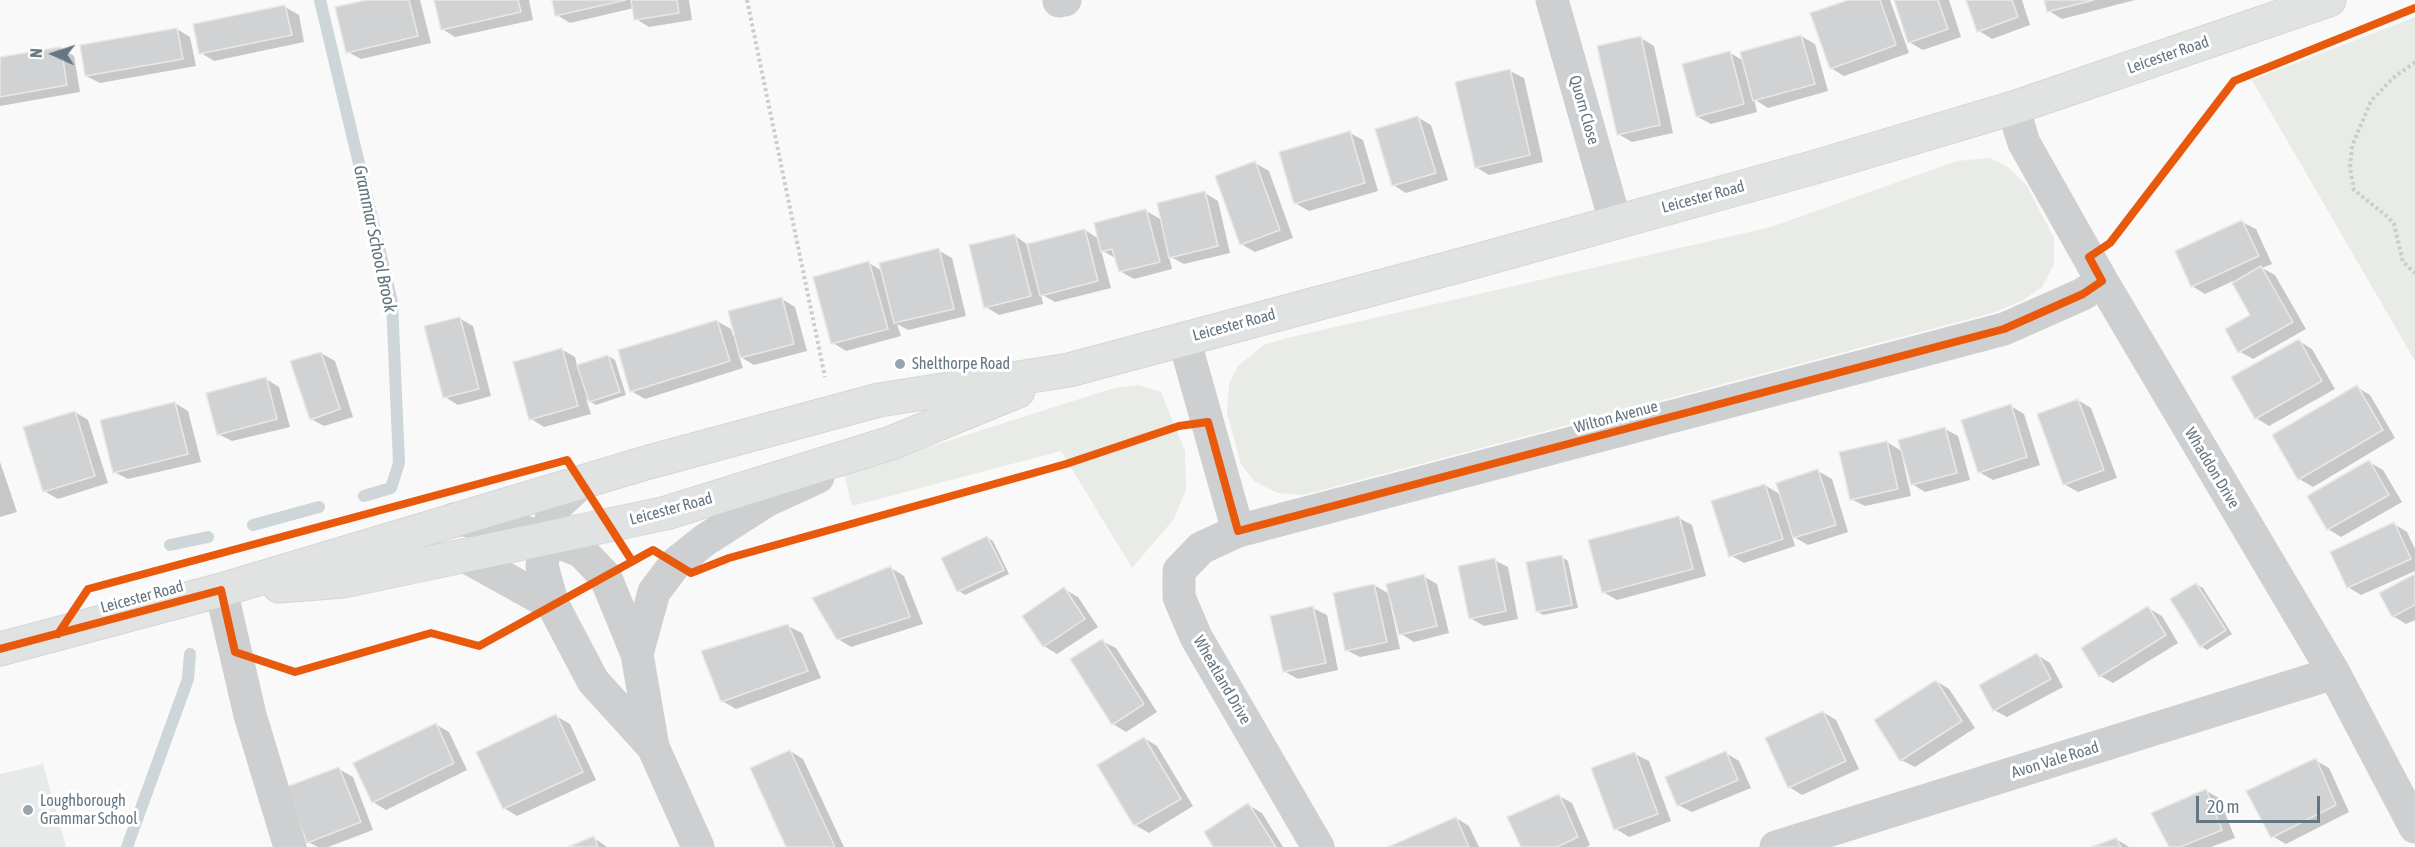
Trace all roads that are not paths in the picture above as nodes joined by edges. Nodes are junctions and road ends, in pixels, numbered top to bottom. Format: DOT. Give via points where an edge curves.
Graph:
graph roads {
  1 [pos="1552,0"];
  2 [pos="2329,0"];
  3 [pos="2013,108"];
  4 [pos="1615,221"];
  5 [pos="2095,269"];
  6 [pos="1184,339"];
  7 [pos="1069,370"];
  8 [pos="891,443"];
  9 [pos="582,482"];
  10 [pos="452,519"];
  11 [pos="1238,531"];
  12 [pos="546,538"];
  13 [pos="463,555"];
  14 [pos="221,590"];
  15 [pos="553,604"];
  16 [pos="0,650"];
  17 [pos="637,654"];
  18 [pos="2334,673"];
  19 [pos="653,747"];
  20 [pos="2415,826"];
  21 [pos="290,847"];
  22 [pos="698,847"];
  23 [pos="1318,847"];
  24 [pos="1776,847"];
  1 -- 4 [label="street, Quorn Close"];
  2 -- 3 [label="highway, Leicester Road"];
  3 -- 4 [label="highway, Leicester Road"];
  3 -- 5 [label="street, Whaddon Drive" via="2024,143"];
  4 -- 6 [label="highway, Leicester Road"];
  5 -- 11 [label="street, Wilton Avenue" via="2083,294 2004,329"];
  5 -- 18 [label="street, Whaddon Drive"];
  6 -- 7 [label="highway, Leicester Road"];
  6 -- 11 [label="street"];
  7 -- 8 [label="highway, Leicester Road"];
  7 -- 9 [label="highway, Leicester Road" via="879,400"];
  8 -- 12 [label="highway, Leicester Road" via="666,513"];
  8 -- 17 [label="street" via="765,501 675,564 654,592"];
  9 -- 10 [label="highway, Leicester Road"];
  9 -- 12 [label="street" via="555,508"];
  10 -- 12 [label="street" via="499,525"];
  10 -- 14 [label="highway, Leicester Road"];
  11 -- 23 [label="street, Wheatland Drive" via="1201,548 1179,571 1179,597 1196,637"];
  12 -- 13 [label="highway, Leicester Road"];
  12 -- 15 [label="street" via="542,566"];
  12 -- 17 [label="street" via="582,551 605,576"];
  13 -- 14 [label="highway, Leicester Road" via="344,581"];
  13 -- 15 [label="street"];
  14 -- 16 [label="highway, Leicester Road"];
  14 -- 21 [label="street" via="250,715"];
  15 -- 19 [label="street" via="593,681"];
  17 -- 19 [label="street"];
  18 -- 20 [label="street, Whaddon Drive"];
  18 -- 24 [label="street, Avon Vale Road"];
  19 -- 22 [label="street"];
}
